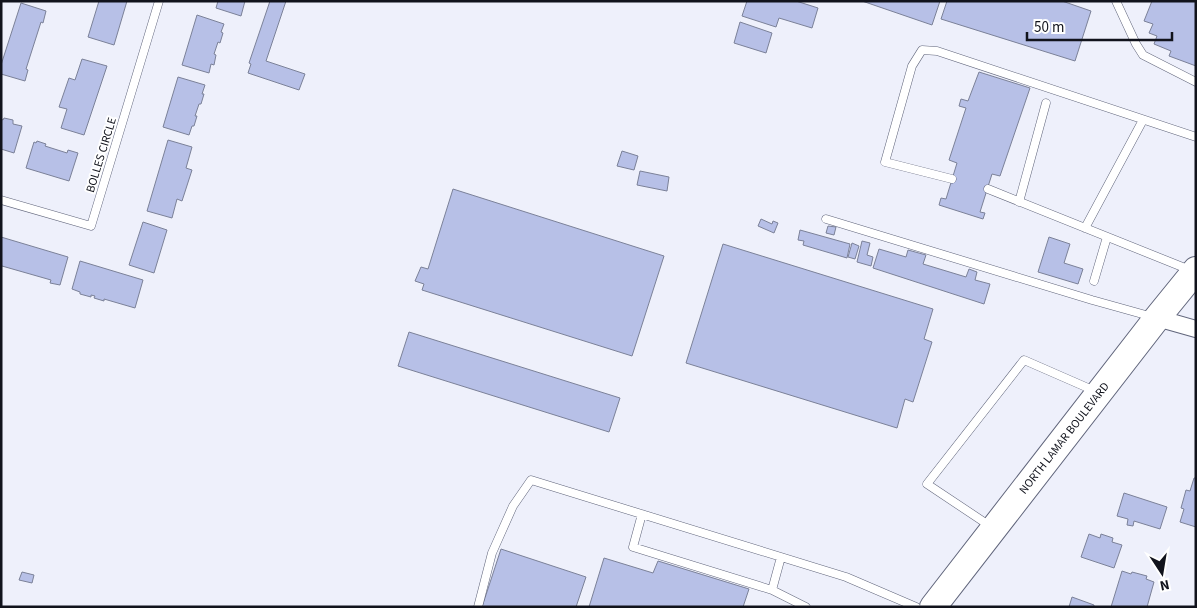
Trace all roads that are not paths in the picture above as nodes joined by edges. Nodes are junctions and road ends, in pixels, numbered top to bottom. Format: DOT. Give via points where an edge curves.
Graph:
graph roads {
  1 [pos="159,1"];
  2 [pos="1116,1"];
  3 [pos="1196,82"];
  4 [pos="1046,103"];
  5 [pos="1143,120"];
  6 [pos="1196,137"];
  7 [pos="952,179"];
  8 [pos="988,189"];
  9 [pos="1,200"];
  10 [pos="1019,202"];
  11 [pos="826,219"];
  12 [pos="1085,228"];
  13 [pos="1107,237"];
  14 [pos="1195,271"];
  15 [pos="1094,281"];
  16 [pos="1157,318"];
  17 [pos="1196,328"];
  18 [pos="1100,393"];
  19 [pos="642,514"];
  20 [pos="994,529"];
  21 [pos="780,557"];
  22 [pos="772,590"];
  23 [pos="478,607"];
  24 [pos="806,607"];
  25 [pos="916,607"];
  26 [pos="933,607"];
  1 -- 9 [label="lane, BOLLES CIRCLE" via="91,226"];
  2 -- 3 [label="lane" via="1143,56"];
  4 -- 10 [label="lane"];
  5 -- 6 [label="lane"];
  5 -- 7 [label="lane" via="937,51 922,50 912,66 885,162"];
  5 -- 12 [label="lane"];
  8 -- 10 [label="lane"];
  10 -- 12 [label="lane"];
  11 -- 16 [label="lane"];
  12 -- 13 [label="lane"];
  13 -- 14 [label="lane"];
  13 -- 15 [label="lane"];
  14 -- 16 [label="main road, NORTH LAMAR BOULEVARD"];
  16 -- 17 [label="street"];
  16 -- 18 [label="main road, NORTH LAMAR BOULEVARD"];
  18 -- 20 [label="main road, NORTH LAMAR BOULEVARD"];
  18 -- 20 [label="lane" via="1024,360 927,484"];
  19 -- 21 [label="lane"];
  19 -- 22 [label="lane" via="633,548"];
  19 -- 23 [label="lane" via="531,480 513,506 492,553"];
  20 -- 26 [label="main road, NORTH LAMAR BOULEVARD"];
  21 -- 22 [label="lane"];
  21 -- 25 [label="lane" via="846,577"];
  22 -- 24 [label="lane"];
}
